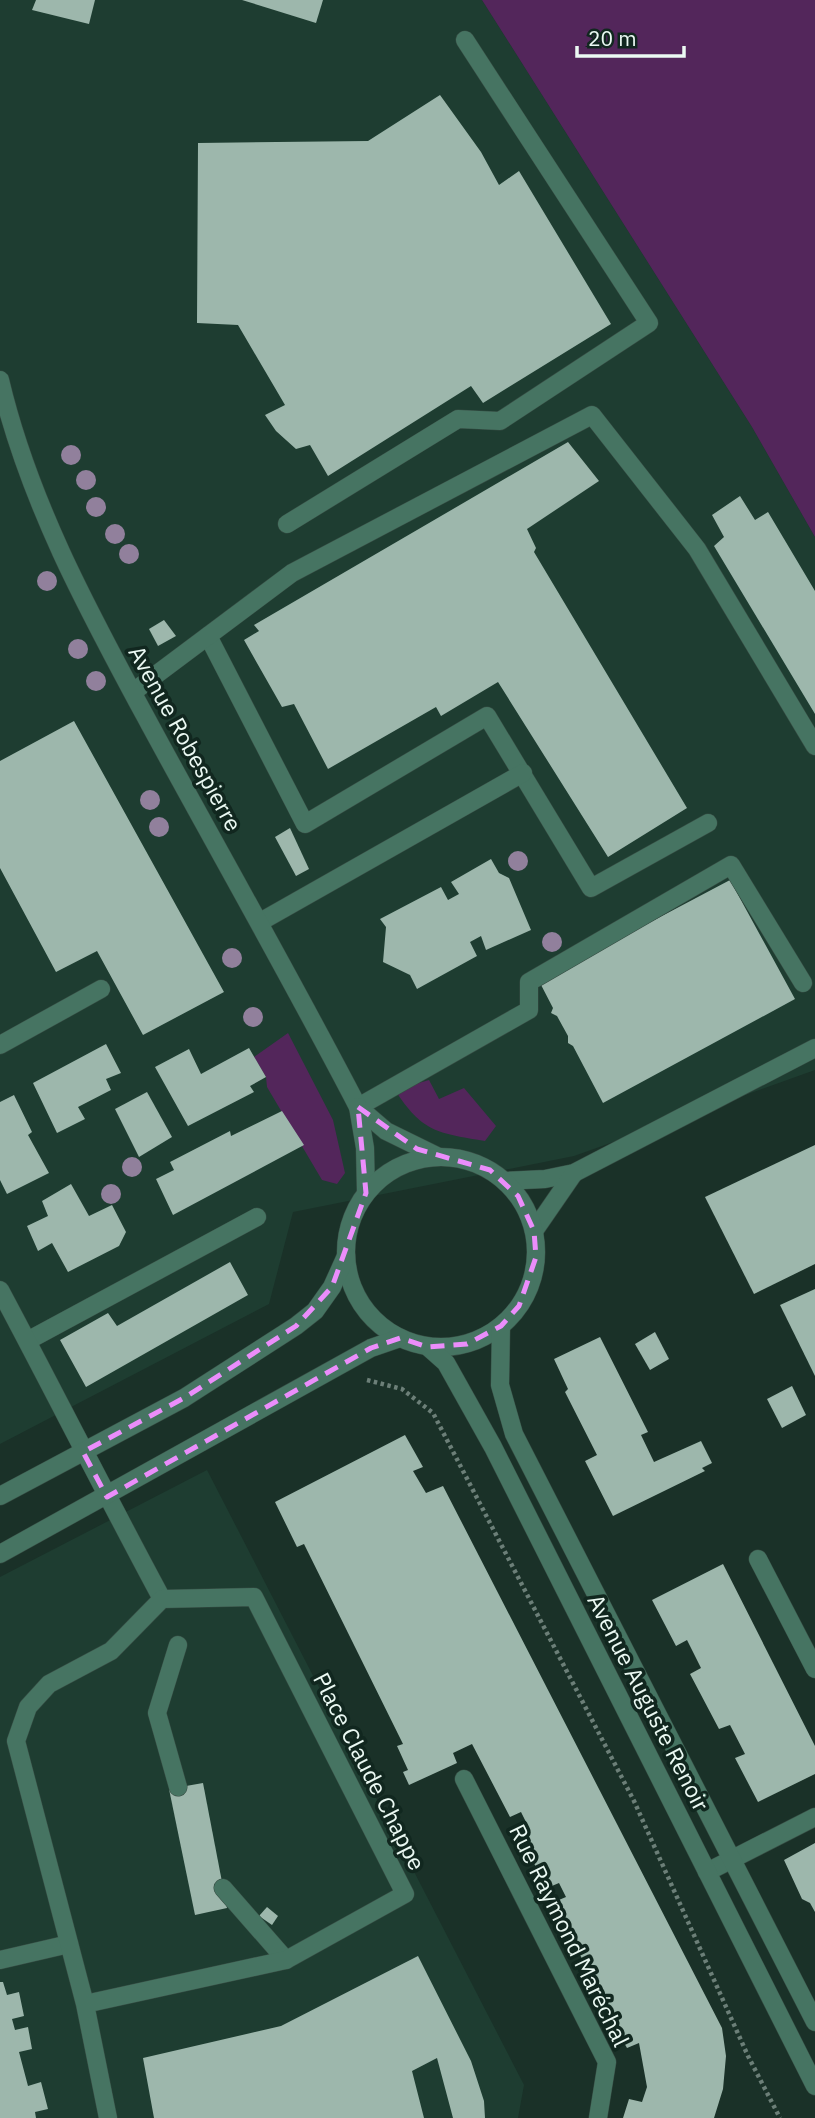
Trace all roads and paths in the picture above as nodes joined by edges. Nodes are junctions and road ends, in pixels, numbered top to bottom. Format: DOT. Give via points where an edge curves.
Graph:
graph roads {
  1 [pos="465,40"];
  2 [pos="0,380"];
  3 [pos="287,524"];
  4 [pos="208,636"];
  5 [pos="133,692"];
  6 [pos="815,746"];
  7 [pos="523,773"];
  8 [pos="708,823"];
  9 [pos="260,922"];
  10 [pos="803,983"];
  11 [pos="101,989"];
  12 [pos="0,1045"];
  13 [pos="815,1048"];
  14 [pos="358,1107"];
  15 [pos="437,1156"];
  16 [pos="574,1173"];
  17 [pos="505,1181"];
  18 [pos="366,1193"];
  19 [pos="257,1217"];
  20 [pos="534,1231"];
  21 [pos="346,1256"];
  22 [pos="0,1290"];
  23 [pos="501,1326"];
  24 [pos="400,1338"];
  25 [pos="29,1340"];
  26 [pos="428,1347"];
  27 [pos="329,1371"];
  28 [pos="83,1452"];
  29 [pos="0,1496"];
  30 [pos="107,1497"];
  31 [pos="0,1555"];
  32 [pos="758,1559"];
  33 [pos="162,1599"];
  34 [pos="178,1645"];
  35 [pos="815,1669"];
  36 [pos="464,1779"];
  37 [pos="178,1787"];
  38 [pos="815,1817"];
  39 [pos="732,1860"];
  40 [pos="707,1872"];
  41 [pos="223,1888"];
  42 [pos="69,1944"];
  43 [pos="0,1960"];
  44 [pos="286,1960"];
  45 [pos="85,2004"];
  46 [pos="815,2022"];
  47 [pos="815,2086"];
  48 [pos="108,2118"];
  49 [pos="597,2118"];
  50 [pos="780,2118"];
  1 -- 3 [label="street" via="649,323 500,421 458,419"];
  2 -- 5 [label="street, Avenue Robespierre" via="30,482"];
  4 -- 5 [label="street"];
  4 -- 6 [label="street" via="292,573 592,415 697,549"];
  4 -- 7 [label="street" via="304,824 487,716"];
  5 -- 9 [label="street, Avenue Robespierre"];
  7 -- 8 [label="street" via="591,888"];
  7 -- 9 [label="street"];
  9 -- 14 [label="street, Avenue Robespierre"];
  10 -- 14 [label="street" via="731,865 529,982 529,1010"];
  11 -- 12 [label="street"];
  13 -- 16 [label="street"];
  14 -- 15 [label="street, Avenue Robespierre" via="387,1131"];
  14 -- 18 [label="street, Avenue Robespierre"];
  15 -- 17 [label="street" via="473,1162"];
  15 -- 18 [label="street" via="397,1167"];
  16 -- 17 [label="street"];
  16 -- 20 [label="street"];
  17 -- 20 [label="street" via="528,1212"];
  18 -- 21 [label="street" via="347,1234"];
  19 -- 25 [label="street"];
  20 -- 23 [label="street" via="531,1283"];
  21 -- 24 [label="street" via="350,1282 362,1305 378,1324"];
  21 -- 28 [label="street" via="332,1287 296,1326 184,1398"];
  22 -- 25 [label="street"];
  23 -- 26 [label="street" via="467,1344"];
  23 -- 39 [label="street, Avenue Auguste Renoir" via="498,1368 503,1405 514,1434"];
  24 -- 26 [label="street"];
  24 -- 27 [label="street"];
  25 -- 28 [label="street"];
  26 -- 40 [label="street, Avenue Auguste Renoir" via="446,1363 493,1447"];
  27 -- 30 [label="street"];
  27 -- 50 [label="path" via="402,1389 433,1413 634,1801"];
  28 -- 29 [label="street"];
  28 -- 30 [label="street"];
  30 -- 31 [label="street"];
  30 -- 33 [label="street"];
  32 -- 35 [label="street"];
  33 -- 42 [label="street" via="111,1651 49,1685 28,1707 16,1741"];
  33 -- 44 [label="street, Place Claude Chappe" via="254,1597 405,1894"];
  34 -- 37 [label="street" via="157,1713"];
  36 -- 49 [label="street, Rue Raymond Maréchal" via="607,2062"];
  38 -- 39 [label="street"];
  39 -- 40 [label="street"];
  39 -- 46 [label="street, Avenue Auguste Renoir"];
  40 -- 47 [label="street, Avenue Auguste Renoir"];
  41 -- 44 [label="street"];
  42 -- 43 [label="street"];
  42 -- 45 [label="street"];
  44 -- 45 [label="street, Place Claude Chappe"];
  45 -- 48 [label="street"];
}
